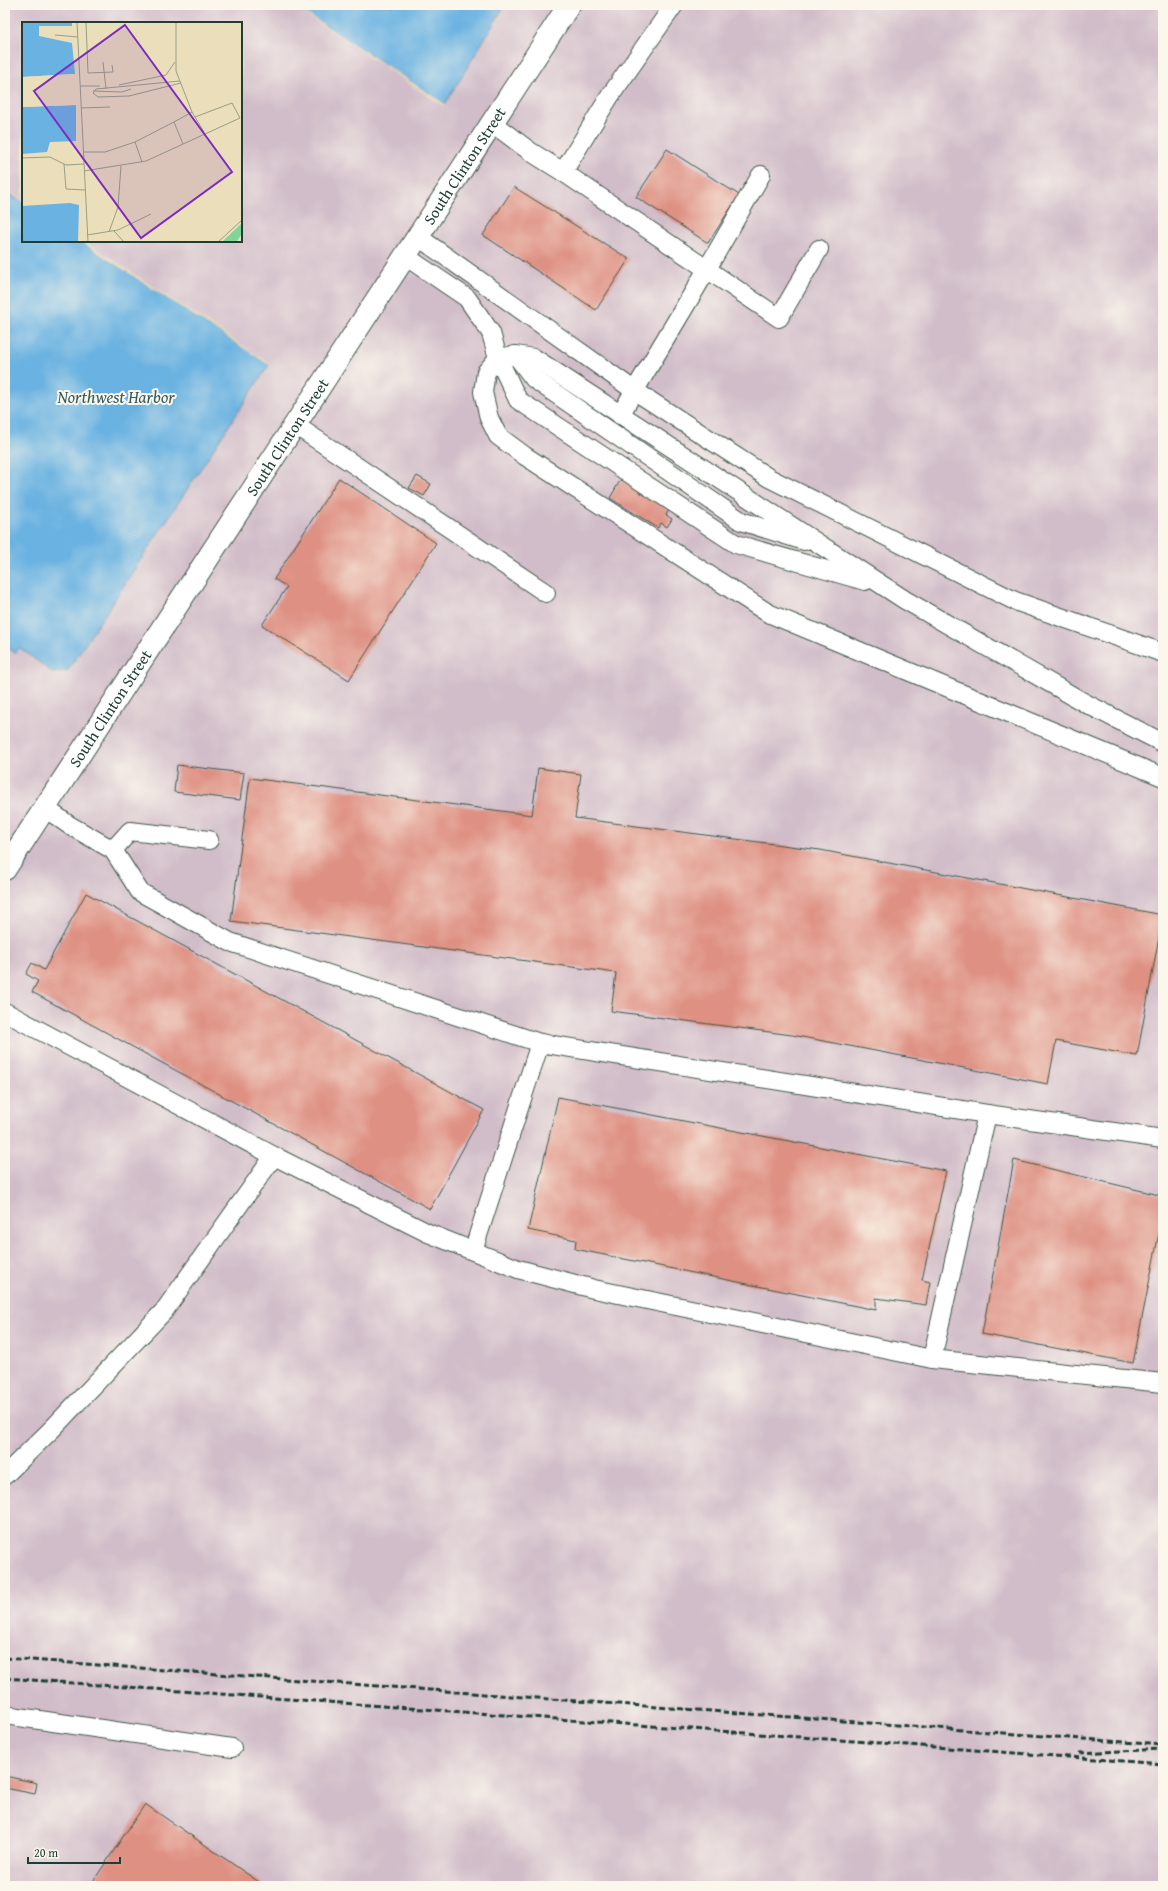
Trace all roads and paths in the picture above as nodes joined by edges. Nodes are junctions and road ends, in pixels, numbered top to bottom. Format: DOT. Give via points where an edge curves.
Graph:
graph roads {
  1 [pos="569,5"];
  2 [pos="674,5"];
  3 [pos="492,123"];
  4 [pos="563,172"];
  5 [pos="760,175"];
  6 [pos="417,236"];
  7 [pos="818,249"];
  8 [pos="405,256"];
  9 [pos="707,269"];
  10 [pos="516,355"];
  11 [pos="498,358"];
  12 [pos="634,391"];
  13 [pos="620,414"];
  14 [pos="295,425"];
  15 [pos="827,549"];
  16 [pos="884,586"];
  17 [pos="546,593"];
  18 [pos="1163,653"];
  19 [pos="1163,743"];
  20 [pos="1163,776"];
  21 [pos="44,808"];
  22 [pos="209,840"];
  23 [pos="113,850"];
  24 [pos="5,869"];
  25 [pos="5,1012"];
  26 [pos="540,1044"];
  27 [pos="987,1114"];
  28 [pos="1163,1139"];
  29 [pos="274,1156"];
  30 [pos="473,1251"];
  31 [pos="932,1359"];
  32 [pos="1163,1383"];
  33 [pos="5,1475"];
  34 [pos="5,1716"];
  35 [pos="232,1748"];
  1 -- 3 [label="main road, South Clinton Street"];
  2 -- 4 [label="lane" via="610,96"];
  3 -- 4 [label="lane"];
  3 -- 6 [label="main road, South Clinton Street"];
  4 -- 9 [label="lane"];
  5 -- 9 [label="lane"];
  6 -- 8 [label="main road, South Clinton Street"];
  6 -- 12 [label="lane"];
  7 -- 9 [label="lane" via="779,318"];
  8 -- 11 [label="lane" via="467,298 491,333"];
  8 -- 14 [label="main road, South Clinton Street"];
  9 -- 12 [label="lane"];
  10 -- 11 [label="lane"];
  10 -- 13 [label="lane" via="534,358"];
  10 -- 15 [label="lane" via="534,379 742,521"];
  11 -- 16 [label="lane" via="518,400 736,544"];
  11 -- 20 [label="lane" via="486,372 484,392 489,418 498,436 524,456 768,613"];
  12 -- 13 [label="lane"];
  12 -- 18 [label="lane" via="769,478 874,531 1015,600"];
  13 -- 15 [label="lane"];
  14 -- 17 [label="lane"];
  14 -- 21 [label="main road, South Clinton Street"];
  15 -- 16 [label="lane"];
  16 -- 19 [label="lane" via="1085,703"];
  21 -- 23 [label="lane" via="69,826"];
  21 -- 24 [label="main road, South Clinton Street"];
  22 -- 23 [label="lane" via="130,831"];
  23 -- 26 [label="lane" via="140,892 230,942"];
  25 -- 29 [label="lane"];
  26 -- 27 [label="lane"];
  26 -- 30 [label="lane"];
  27 -- 28 [label="lane"];
  27 -- 31 [label="lane"];
  29 -- 30 [label="lane" via="428,1233"];
  29 -- 33 [label="lane" via="164,1311"];
  30 -- 31 [label="lane" via="518,1269 594,1290"];
  31 -- 32 [label="lane"];
  34 -- 35 [label="lane"];
}
